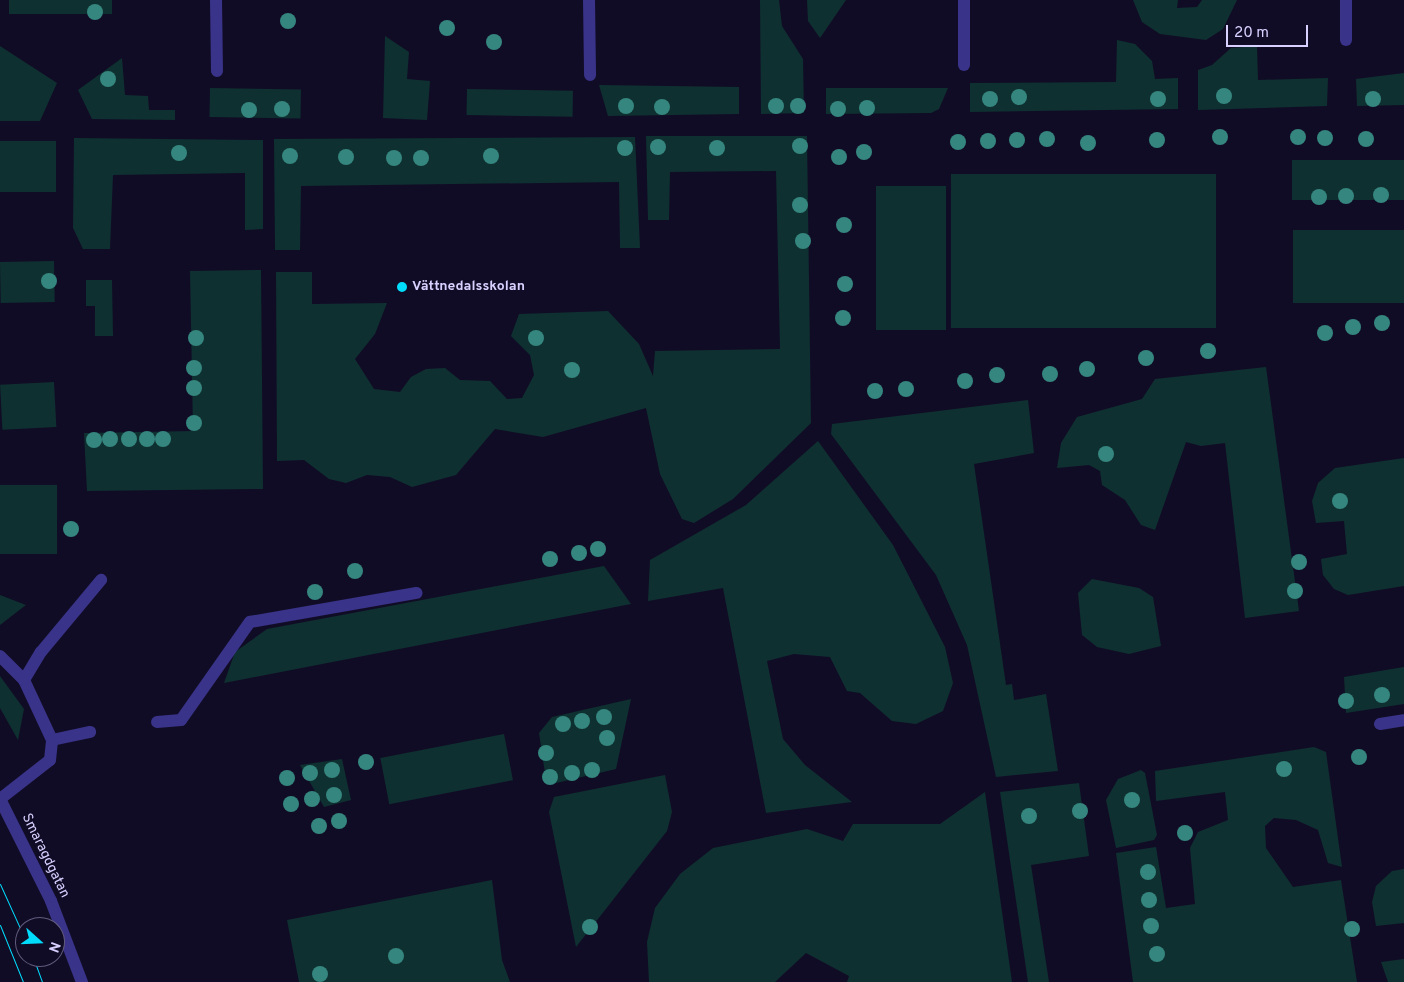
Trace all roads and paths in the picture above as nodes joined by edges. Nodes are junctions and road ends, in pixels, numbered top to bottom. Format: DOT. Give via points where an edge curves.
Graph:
graph roads {
  1 [pos="216,0"];
  2 [pos="590,0"];
  3 [pos="964,0"];
  4 [pos="1346,0"];
  5 [pos="1346,40"];
  6 [pos="964,65"];
  7 [pos="217,71"];
  8 [pos="590,75"];
  9 [pos="101,580"];
  10 [pos="417,593"];
  11 [pos="0,656"];
  12 [pos="24,680"];
  13 [pos="1404,720"];
  14 [pos="157,722"];
  15 [pos="1380,724"];
  16 [pos="90,732"];
  17 [pos="52,740"];
  18 [pos="0,799"];
  19 [pos="82,982"];
  1 -- 7 [label="street"];
  2 -- 8 [label="street"];
  3 -- 6 [label="street"];
  4 -- 5 [label="street"];
  9 -- 12 [label="street" via="47,644"];
  10 -- 14 [label="street" via="250,622 181,720"];
  11 -- 12 [label="street"];
  12 -- 17 [label="street"];
  13 -- 15 [label="street"];
  16 -- 17 [label="street"];
  17 -- 18 [label="street" via="50,760"];
  18 -- 19 [label="street, Smaragdgatan" via="50,901"];
}
